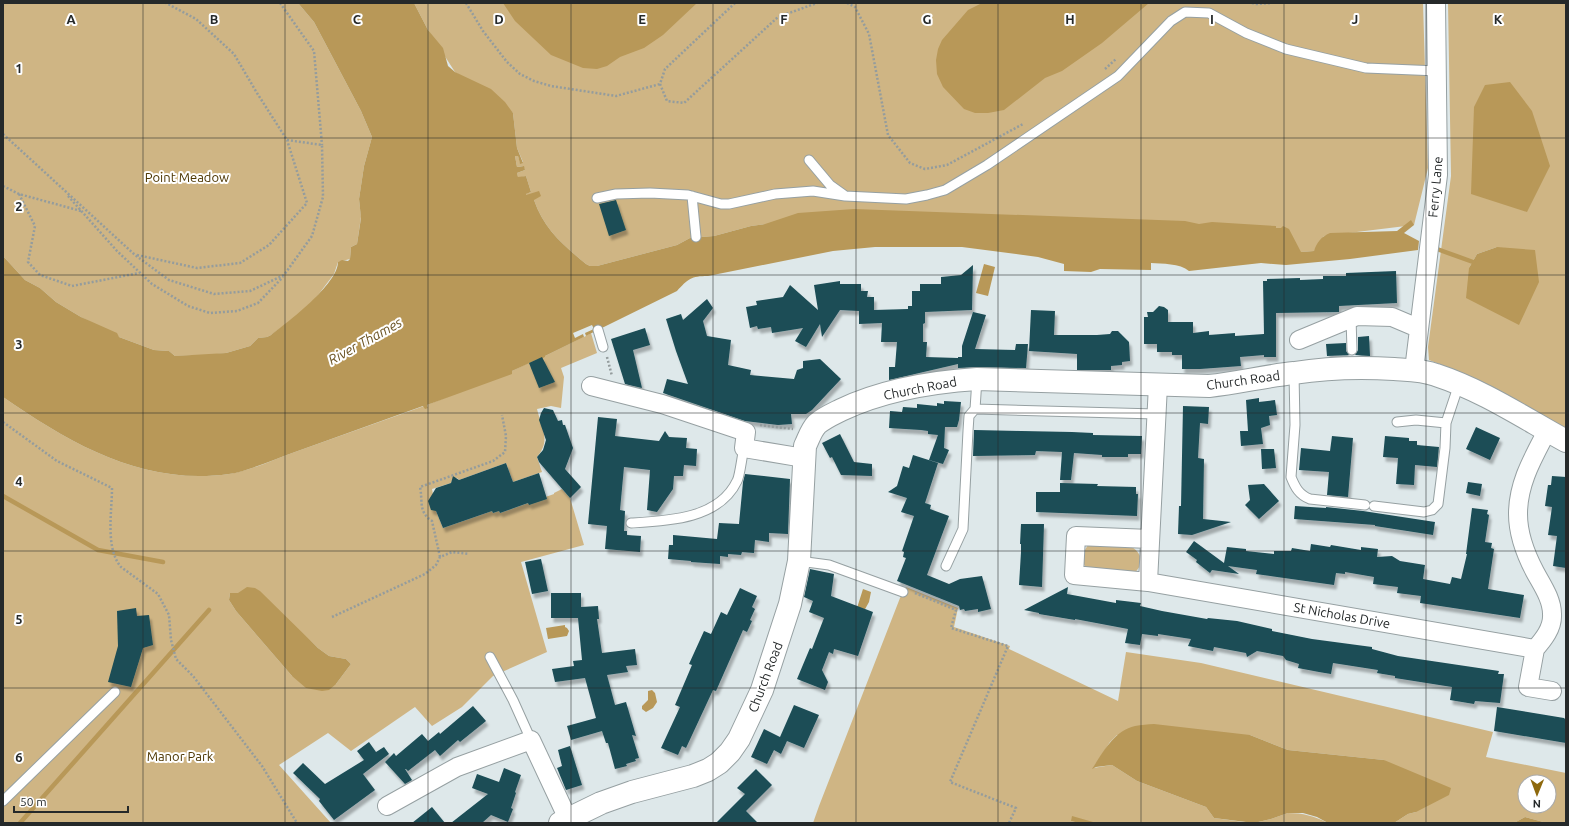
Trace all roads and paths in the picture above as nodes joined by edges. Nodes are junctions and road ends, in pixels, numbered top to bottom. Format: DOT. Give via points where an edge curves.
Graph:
graph roads {
  1 [pos="166,3"];
  2 [pos="280,3"];
  3 [pos="466,3"];
  4 [pos="735,3"];
  5 [pos="817,3"];
  6 [pos="847,3"];
  7 [pos="1252,3"];
  8 [pos="1272,3"];
  9 [pos="1436,3"];
  10 [pos="1118,57"];
  11 [pos="1438,71"];
  12 [pos="1100,73"];
  13 [pos="660,84"];
  14 [pos="1029,120"];
  15 [pos="3,134"];
  16 [pos="287,140"];
  17 [pos="322,145"];
  18 [pos="809,160"];
  19 [pos="58,184"];
  20 [pos="3,186"];
  21 [pos="19,194"];
  22 [pos="692,196"];
  23 [pos="845,196"];
  24 [pos="597,198"];
  25 [pos="82,212"];
  26 [pos="696,237"];
  27 [pos="135,255"];
  28 [pos="140,273"];
  29 [pos="284,275"];
  30 [pos="1351,318"];
  31 [pos="1418,328"];
  32 [pos="598,330"];
  33 [pos="1299,340"];
  34 [pos="603,347"];
  35 [pos="1352,350"];
  36 [pos="1414,370"];
  37 [pos="1294,373"];
  38 [pos="977,379"];
  39 [pos="1459,384"];
  40 [pos="1158,385"];
  41 [pos="591,386"];
  42 [pos="976,409"];
  43 [pos="1156,414"];
  44 [pos="502,415"];
  45 [pos="3,422"];
  46 [pos="1396,422"];
  47 [pos="1446,423"];
  48 [pos="1557,436"];
  49 [pos="744,448"];
  50 [pos="804,458"];
  51 [pos="631,523"];
  52 [pos="1150,539"];
  53 [pos="469,554"];
  54 [pos="440,557"];
  55 [pos="799,561"];
  56 [pos="946,566"];
  57 [pos="1148,582"];
  58 [pos="903,592"];
  59 [pos="332,617"];
  60 [pos="1535,649"];
  61 [pos="490,657"];
  62 [pos="1552,691"];
  63 [pos="115,692"];
  64 [pos="531,740"];
  65 [pos="3,801"];
  66 [pos="387,806"];
  67 [pos="564,821"];
  68 [pos="297,823"];
  69 [pos="1009,823"];
  1 -- 16 [label="path" via="196,20 234,54"];
  2 -- 17 [label="path" via="314,51"];
  3 -- 13 [label="path" via="483,31 507,62 520,74 534,81 616,96"];
  4 -- 13 [label="path" via="665,69"];
  5 -- 13 [label="path" via="778,17 684,103 667,101"];
  6 -- 14 [label="path" via="855,7 869,34 888,135 910,163 925,169 947,165"];
  7 -- 8 [label="path"];
  9 -- 11 [label="street, Ferry Lane"];
  10 -- 12 [label="path"];
  11 -- 23 [label="lane" via="1366,68 1286,49 1209,14 1185,12 1171,22 1118,76 987,165 945,190 906,198"];
  11 -- 31 [label="street, Ferry Lane" via="1438,175"];
  15 -- 19 [label="path"];
  16 -- 17 [label="path"];
  16 -- 27 [label="path" via="307,203 269,245 240,263 197,268"];
  17 -- 29 [label="path" via="323,198 312,236"];
  18 -- 23 [label="lane" via="830,186"];
  19 -- 25 [label="path"];
  19 -- 27 [label="path"];
  20 -- 21 [label="path"];
  21 -- 25 [label="path"];
  21 -- 28 [label="path" via="35,226 28,262 40,275 72,286"];
  22 -- 23 [label="lane" via="729,204 776,194 813,191"];
  22 -- 24 [label="lane" via="650,193"];
  22 -- 26 [label="lane"];
  25 -- 28 [label="path"];
  27 -- 29 [label="path" via="169,280 214,294 250,291"];
  28 -- 29 [label="path" via="152,284 188,306 210,313 237,311 258,303"];
  30 -- 31 [label="street" via="1392,317"];
  30 -- 33 [label="street"];
  30 -- 35 [label="lane"];
  31 -- 36 [label="street, Ferry Lane"];
  32 -- 34 [label="lane"];
  36 -- 37 [label="street, Church Road" via="1354,369"];
  36 -- 39 [label="street, Church Road" via="1436,374"];
  37 -- 40 [label="street, Church Road" via="1209,386"];
  37 -- 47 [label="lane" via="1295,425 1291,477 1303,496 1310,499 1424,512 1432,510 1438,504"];
  38 -- 40 [label="street, Church Road"];
  38 -- 42 [label="lane"];
  38 -- 50 [label="street, Church Road" via="927,384 876,396 850,406 817,424 810,433"];
  39 -- 47 [label="lane"];
  39 -- 48 [label="street, Church Road"];
  40 -- 43 [label="street"];
  41 -- 49 [label="street" via="662,404 746,432"];
  42 -- 43 [label="lane"];
  42 -- 56 [label="lane" via="969,416 964,529"];
  43 -- 52 [label="street"];
  44 -- 54 [label="path" via="506,436 504,452 493,461 420,487 423,512 425,517 432,521"];
  45 -- 68 [label="path" via="57,461 112,488 111,535 117,562 158,594 169,614 171,640 176,659 193,676 262,766"];
  46 -- 47 [label="lane" via="1416,420"];
  48 -- 60 [label="street" via="1527,470 1522,484 1518,513 1523,544 1548,597 1552,614 1545,638"];
  49 -- 50 [label="street"];
  49 -- 51 [label="lane" via="738,480 727,496 708,510 692,516"];
  50 -- 55 [label="street, Church Road"];
  52 -- 57 [label="street"];
  52 -- 57 [label="street, St Nicholas Drive" via="1076,536 1074,575"];
  53 -- 54 [label="path" via="452,552"];
  54 -- 59 [label="path" via="436,565 425,574"];
  55 -- 58 [label="lane" via="829,565"];
  55 -- 67 [label="street, Church Road" via="790,604 762,690 739,739 730,752 708,770 632,792 601,803"];
  57 -- 60 [label="street, St Nicholas Drive"];
  58 -- 69 [label="path" via="907,590 956,610 951,628 1008,646 950,782 1016,808"];
  60 -- 62 [label="street" via="1528,687"];
  61 -- 64 [label="lane"];
  63 -- 65 [label="lane"];
  64 -- 66 [label="street" via="457,767"];
  64 -- 67 [label="street"];
}
